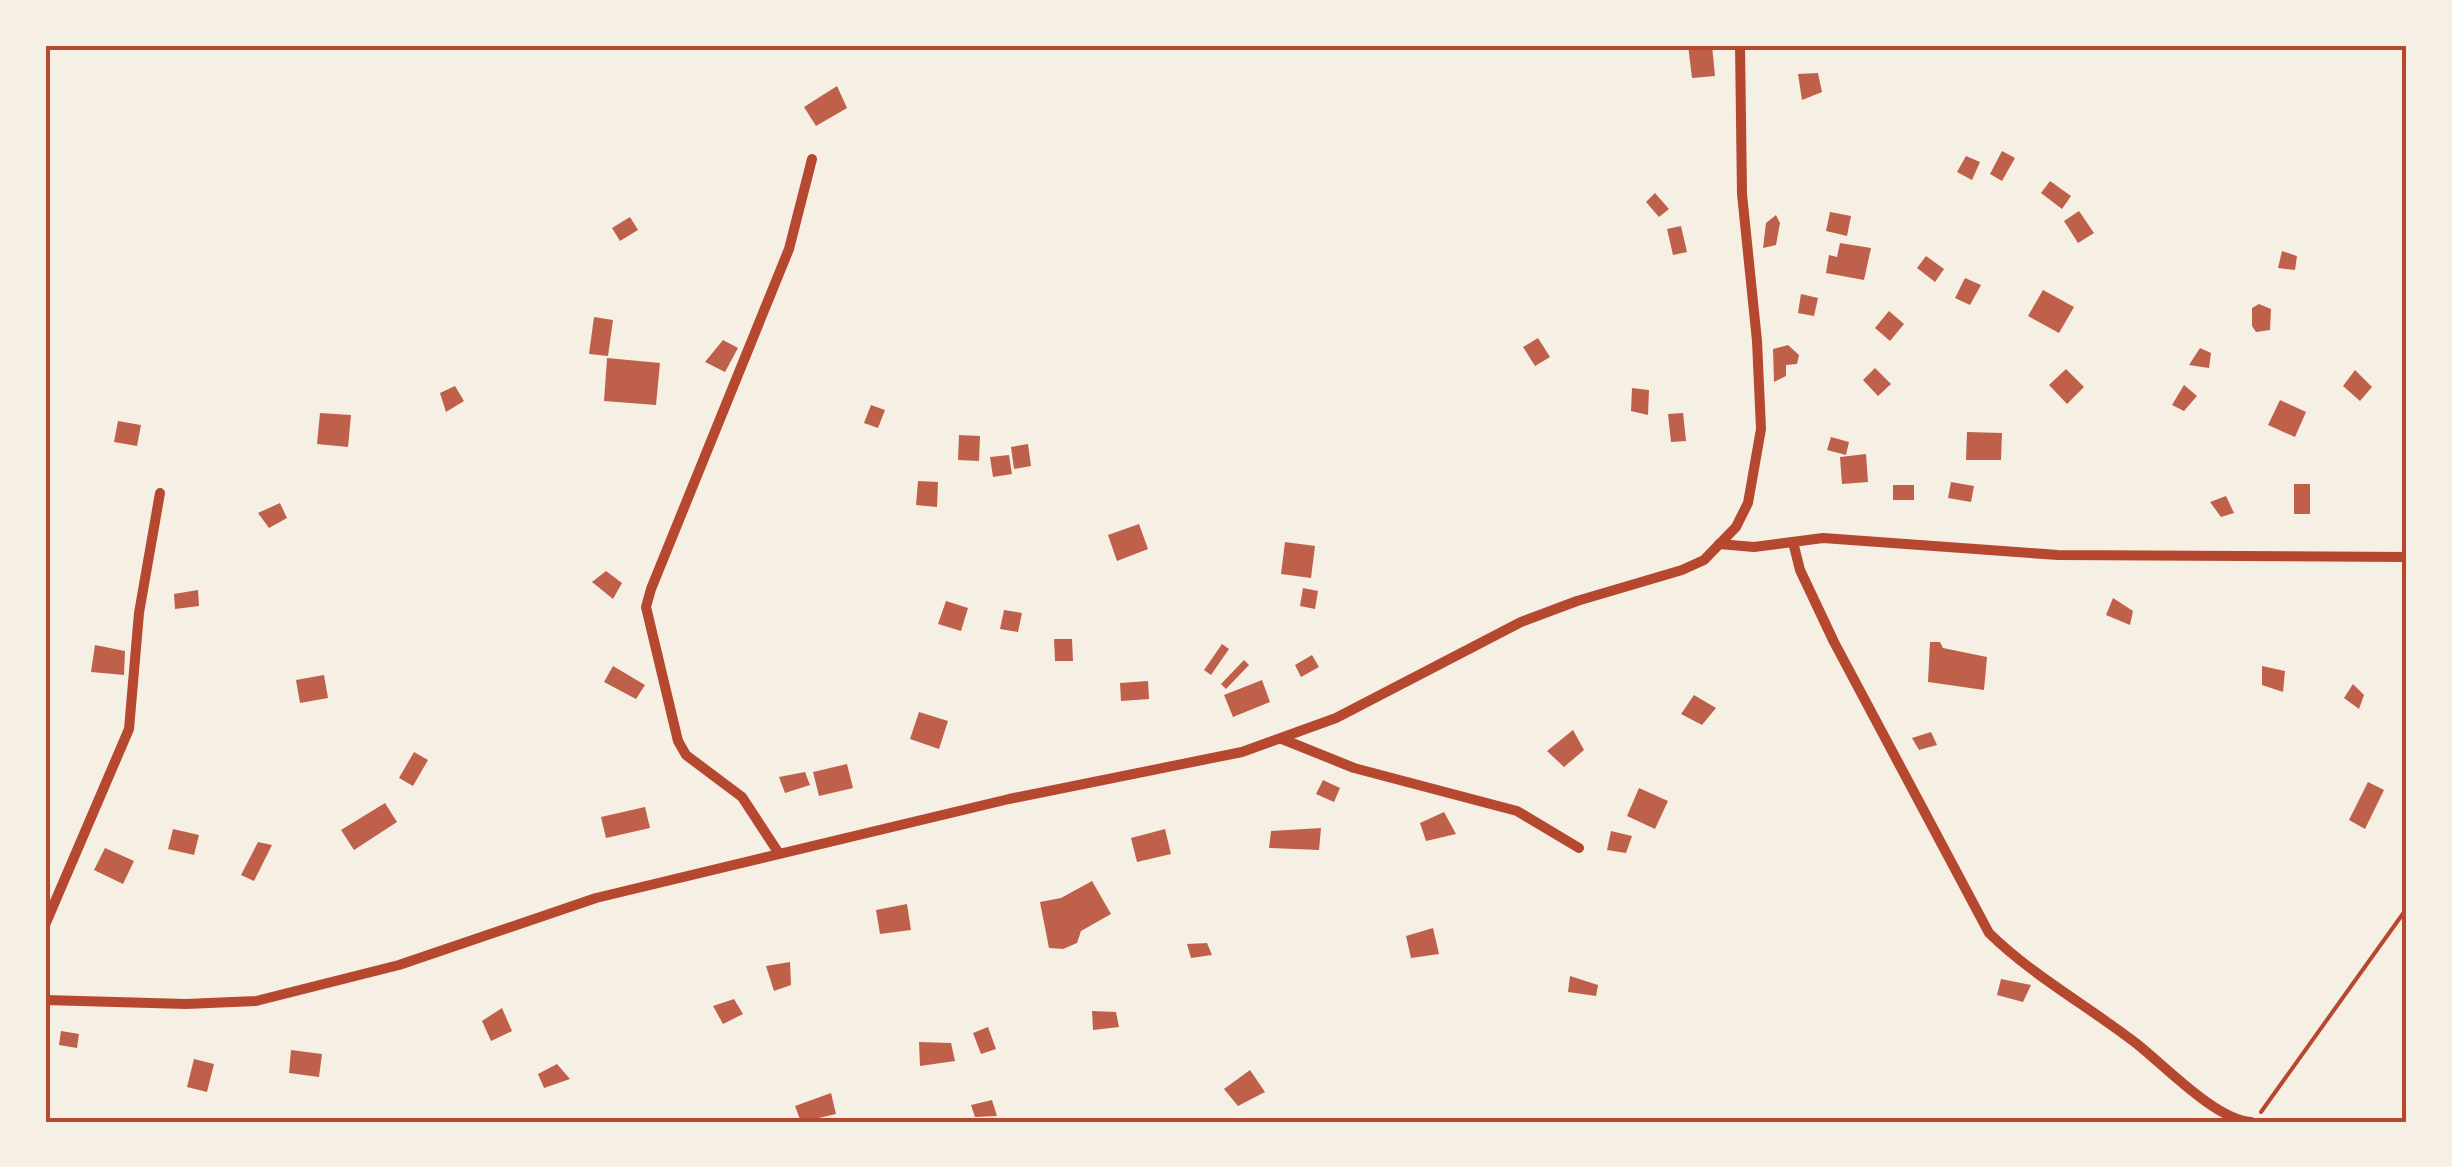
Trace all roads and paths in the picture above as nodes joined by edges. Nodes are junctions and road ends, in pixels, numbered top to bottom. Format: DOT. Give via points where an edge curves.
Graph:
graph roads {
  1 [pos="1740,45"];
  2 [pos="812,159"];
  3 [pos="160,493"];
  4 [pos="1793,542"];
  5 [pos="1719,544"];
  6 [pos="2407,558"];
  7 [pos="1282,739"];
  8 [pos="1578,848"];
  9 [pos="778,852"];
  10 [pos="2407,908"];
  11 [pos="45,925"];
  12 [pos="45,1000"];
  13 [pos="2250,1122"];
  1 -- 5 [label="street" via="1742,194 1762,430 1748,503"];
  2 -- 9 [label="street" via="788,248 646,607 678,741 686,755 742,797"];
  3 -- 11 [label="street" via="139,613 129,728"];
  4 -- 5 [label="street"];
  4 -- 6 [label="street" via="1823,538 2058,555"];
  4 -- 13 [label="street" via="1834,642 1988,932 2196,1092"];
  5 -- 7 [label="street" via="1682,570 1521,622 1366,704"];
  7 -- 8 [label="street" via="1354,768 1517,810"];
  7 -- 9 [label="street"];
  9 -- 12 [label="street" via="596,898 399,965 256,1001"];
  10 -- 13 [label="path"];
}
